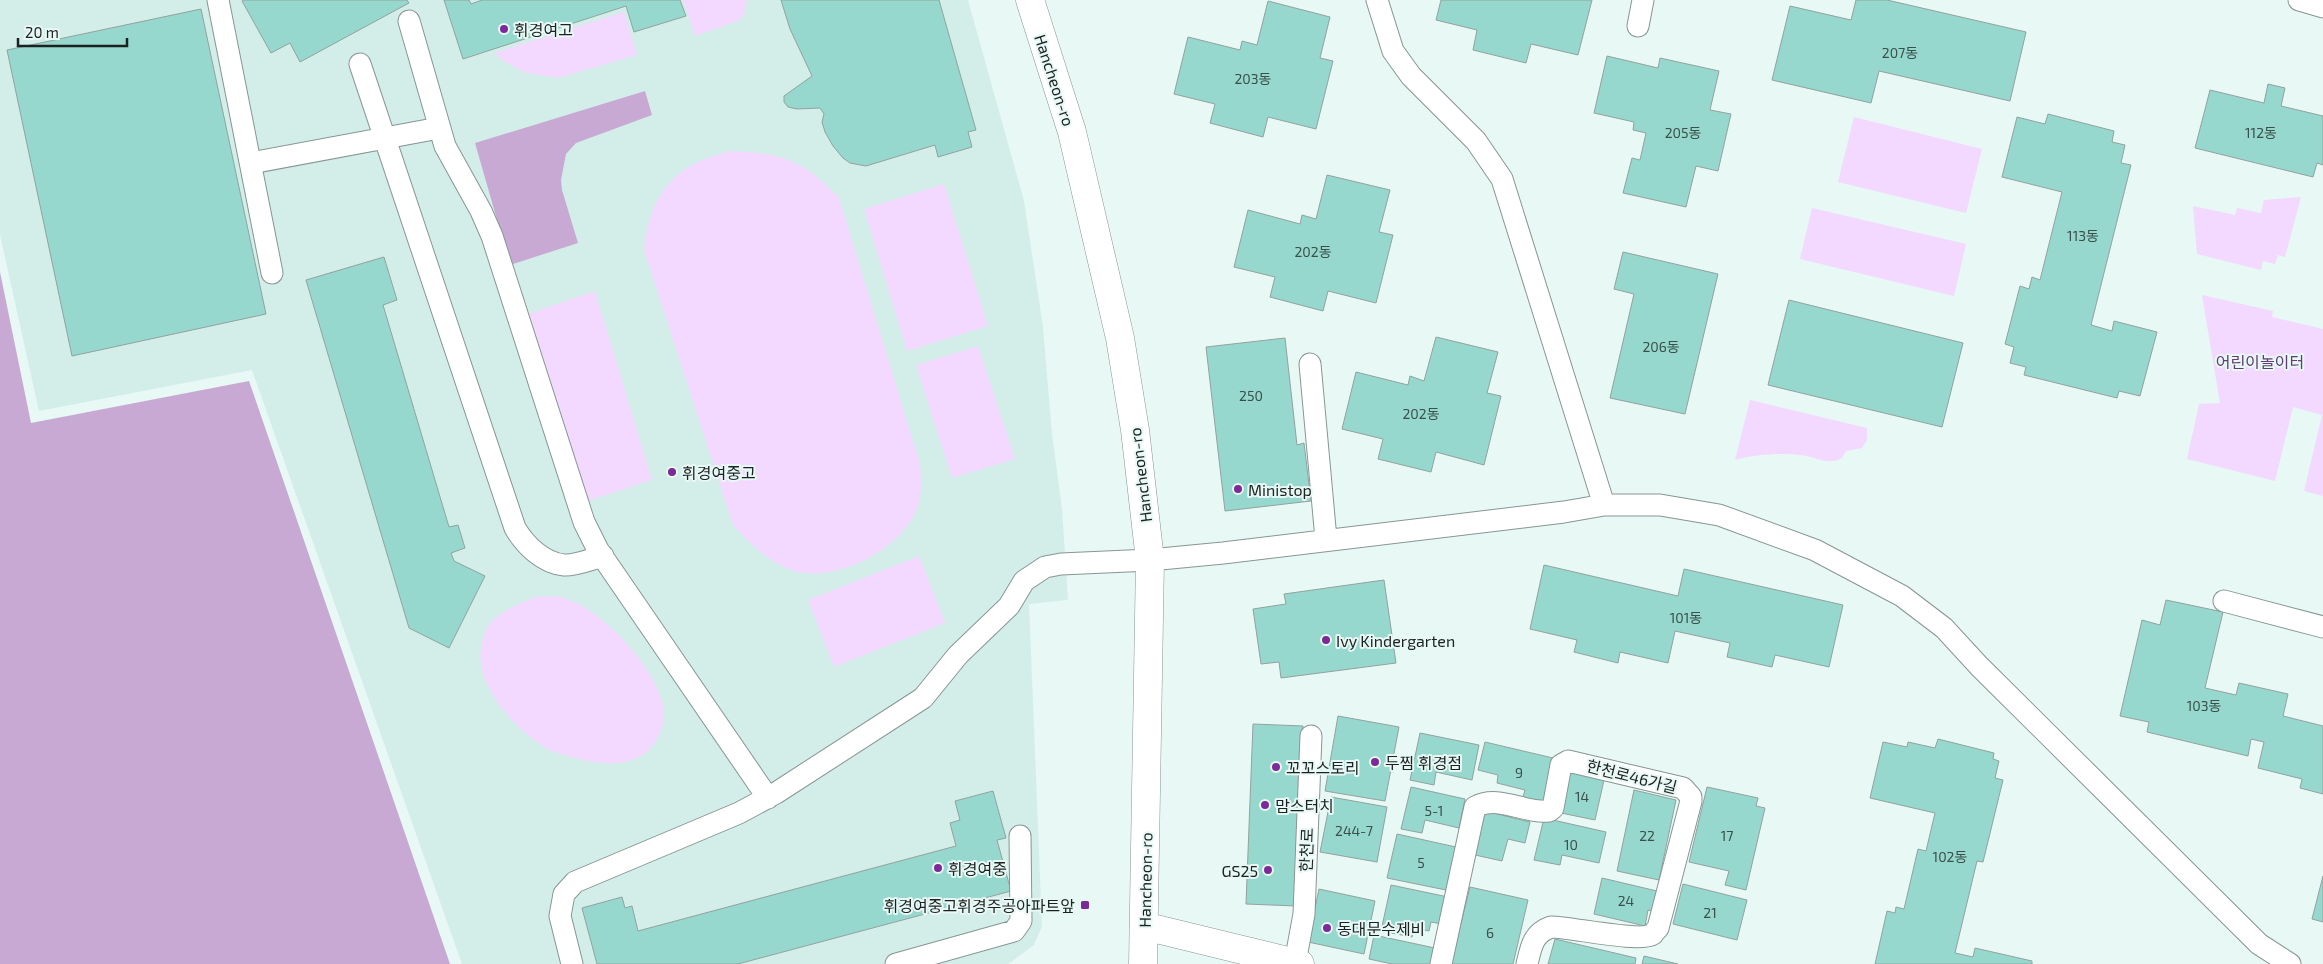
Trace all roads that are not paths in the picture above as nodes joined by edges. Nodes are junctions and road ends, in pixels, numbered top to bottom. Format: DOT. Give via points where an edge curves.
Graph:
graph roads {
  1 [pos="218,0"];
  2 [pos="1030,0"];
  3 [pos="1377,0"];
  4 [pos="1643,0"];
  5 [pos="2299,0"];
  6 [pos="2323,7"];
  7 [pos="409,21"];
  8 [pos="1638,26"];
  9 [pos="360,64"];
  10 [pos="440,128"];
  11 [pos="384,139"];
  12 [pos="251,163"];
  13 [pos="272,273"];
  14 [pos="1310,364"];
  15 [pos="1604,505"];
  16 [pos="1326,539"];
  17 [pos="603,556"];
  18 [pos="1150,560"];
  19 [pos="2224,601"];
  20 [pos="2323,627"];
  21 [pos="1311,736"];
  22 [pos="768,798"];
  23 [pos="1020,836"];
  24 [pos="1144,926"];
  25 [pos="1297,963"];
  26 [pos="572,964"];
  27 [pos="896,964"];
  28 [pos="1143,964"];
  29 [pos="1441,964"];
  30 [pos="1527,964"];
  31 [pos="2290,964"];
  1 -- 12 [label="lane"];
  2 -- 18 [label="main road, Hancheon-ro" via="1072,132 1120,338 1135,430"];
  3 -- 15 [label="lane" via="1393,51 1410,76 1476,141 1502,179"];
  4 -- 8 [label="lane"];
  5 -- 6 [label="lane"];
  7 -- 10 [label="lane"];
  9 -- 11 [label="lane"];
  10 -- 11 [label="lane"];
  10 -- 17 [label="lane" via="445,146 492,236 584,522"];
  11 -- 12 [label="lane"];
  11 -- 17 [label="lane" via="515,528 524,542 551,562 565,565"];
  12 -- 13 [label="lane"];
  14 -- 16 [label="lane"];
  15 -- 16 [label="lane"];
  15 -- 31 [label="lane" via="1660,505 1718,515 1815,550 1902,596 1944,628 2259,944"];
  16 -- 18 [label="lane"];
  17 -- 22 [label="lane"];
  18 -- 22 [label="lane" via="1061,564 1032,574 1009,606 958,655 923,698"];
  18 -- 24 [label="main road, Hancheon-ro"];
  19 -- 20 [label="lane"];
  21 -- 25 [label="lane, 한천로" via="1304,914"];
  22 -- 26 [label="lane" via="575,882 564,894 560,916"];
  23 -- 27 [label="lane" via="1021,921 1014,931"];
  24 -- 25 [label="main road"];
  24 -- 28 [label="main road, Hancheon-ro"];
  29 -- 30 [label="lane, 한천로46가길" via="1475,807 1493,802 1549,810 1553,808 1561,765 1568,761 1684,788 1691,802 1658,928 1653,934 1629,936 1551,927 1533,940"];
}
